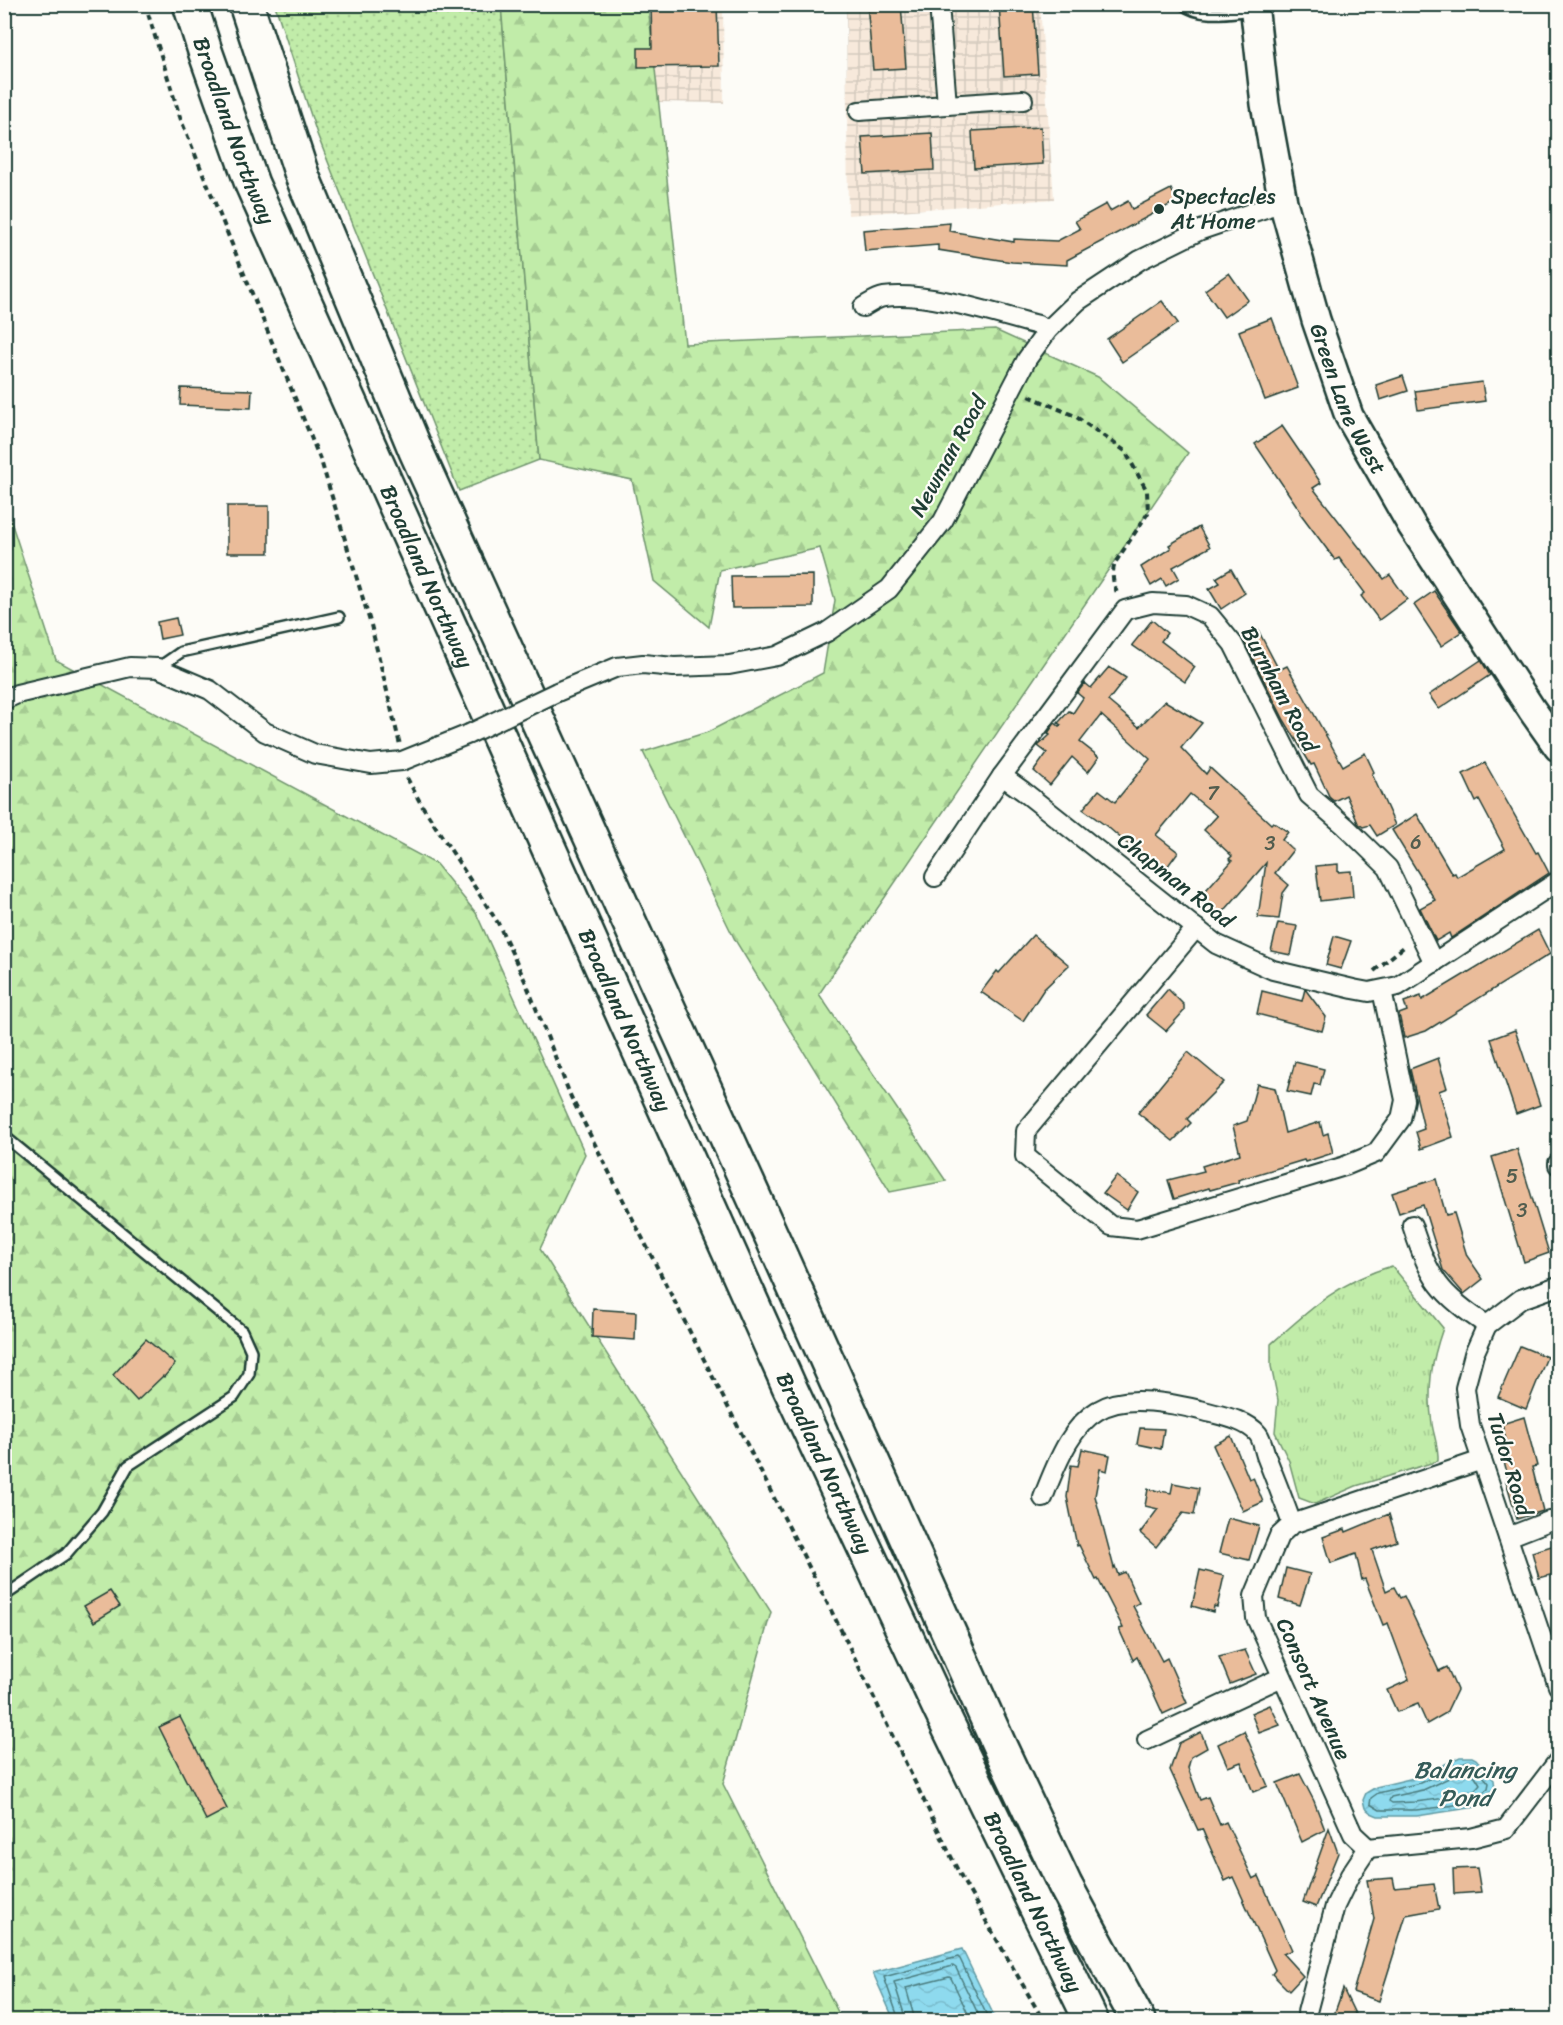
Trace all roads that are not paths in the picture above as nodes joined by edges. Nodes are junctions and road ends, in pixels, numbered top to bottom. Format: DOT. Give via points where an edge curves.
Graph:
graph roads {
  1 [pos="190,4"];
  2 [pos="246,4"];
  3 [pos="939,4"];
  4 [pos="1183,4"];
  5 [pos="1254,7"];
  6 [pos="1023,100"];
  7 [pos="946,105"];
  8 [pos="859,111"];
  9 [pos="1283,202"];
  10 [pos="863,307"];
  11 [pos="1048,330"];
  12 [pos="339,617"];
  13 [pos="158,668"];
  14 [pos="4,699"];
  15 [pos="1558,747"];
  16 [pos="1002,776"];
  17 [pos="935,877"];
  18 [pos="1558,881"];
  19 [pos="1196,928"];
  20 [pos="1434,963"];
  21 [pos="1382,990"];
  22 [pos="4,1136"];
  23 [pos="1412,1225"];
  24 [pos="1558,1286"];
  25 [pos="1487,1324"];
  26 [pos="1482,1460"];
  27 [pos="1043,1498"];
  28 [pos="1558,1521"];
  29 [pos="1292,1524"];
  30 [pos="1508,1537"];
  31 [pos="4,1596"];
  32 [pos="1282,1677"];
  33 [pos="1558,1686"];
  34 [pos="1147,1740"];
  35 [pos="1558,1761"];
  36 [pos="1368,1848"];
  37 [pos="1307,2012"];
  38 [pos="1091,2020"];
  39 [pos="1138,2020"];
  1 -- 38 [label="highway, Broadland Northway" via="252,184 784,1375"];
  2 -- 39 [label="highway, Broadland Northway" via="303,178 416,451 1000,1747 1065,1885"];
  3 -- 7 [label="street"];
  4 -- 5 [label="lane" via="1206,13"];
  5 -- 9 [label="street, Green Lane West" via="1265,104"];
  6 -- 7 [label="street"];
  7 -- 8 [label="street"];
  9 -- 11 [label="street, Newman Road" via="1201,230 1140,260 1078,301"];
  9 -- 15 [label="street, Green Lane West" via="1316,320 1349,416 1412,526"];
  10 -- 11 [label="street" via="882,297 906,296 951,303"];
  11 -- 13 [label="street, Newman Road, bridge" via="1027,359 944,521 889,589 827,632 777,656 729,665 643,664 617,668 402,761 371,764 315,753 265,732 210,690"];
  12 -- 13 [label="lane" via="181,652"];
  13 -- 14 [label="street" via="130,667"];
  16 -- 17 [label="street"];
  16 -- 19 [label="street, Chapman Road"];
  16 -- 20 [label="street, Burnham Road" via="1125,610 1153,603 1186,605 1210,616 1233,644 1309,795 1388,868"];
  18 -- 20 [label="street, Chapman Road"];
  19 -- 21 [label="street, Chapman Road" via="1216,944 1273,970 1369,992"];
  19 -- 21 [label="street" via="1026,1131 1025,1156 1111,1226 1137,1229 1376,1153 1401,1119 1405,1100"];
  20 -- 21 [label="street, Chapman Road" via="1398,986"];
  22 -- 31 [label="lane" via="242,1331 251,1351 249,1374 234,1396 128,1466 102,1512 66,1554"];
  23 -- 25 [label="street" via="1431,1274 1443,1292"];
  24 -- 25 [label="street" via="1521,1299"];
  25 -- 26 [label="street, Tudor Road" via="1466,1388 1470,1425"];
  26 -- 29 [label="street"];
  26 -- 30 [label="street, Tudor Road"];
  27 -- 29 [label="street" via="1059,1457 1089,1416 1114,1403 1136,1400 1235,1419 1258,1435"];
  28 -- 30 [label="street"];
  29 -- 32 [label="street, Consort Avenue" via="1279,1536 1254,1596 1256,1618"];
  30 -- 33 [label="street, Tudor Road"];
  32 -- 34 [label="street"];
  32 -- 36 [label="street, Consort Avenue" via="1353,1834"];
  35 -- 36 [label="street" via="1506,1829 1471,1838"];
  36 -- 37 [label="street" via="1335,1906"];
}
